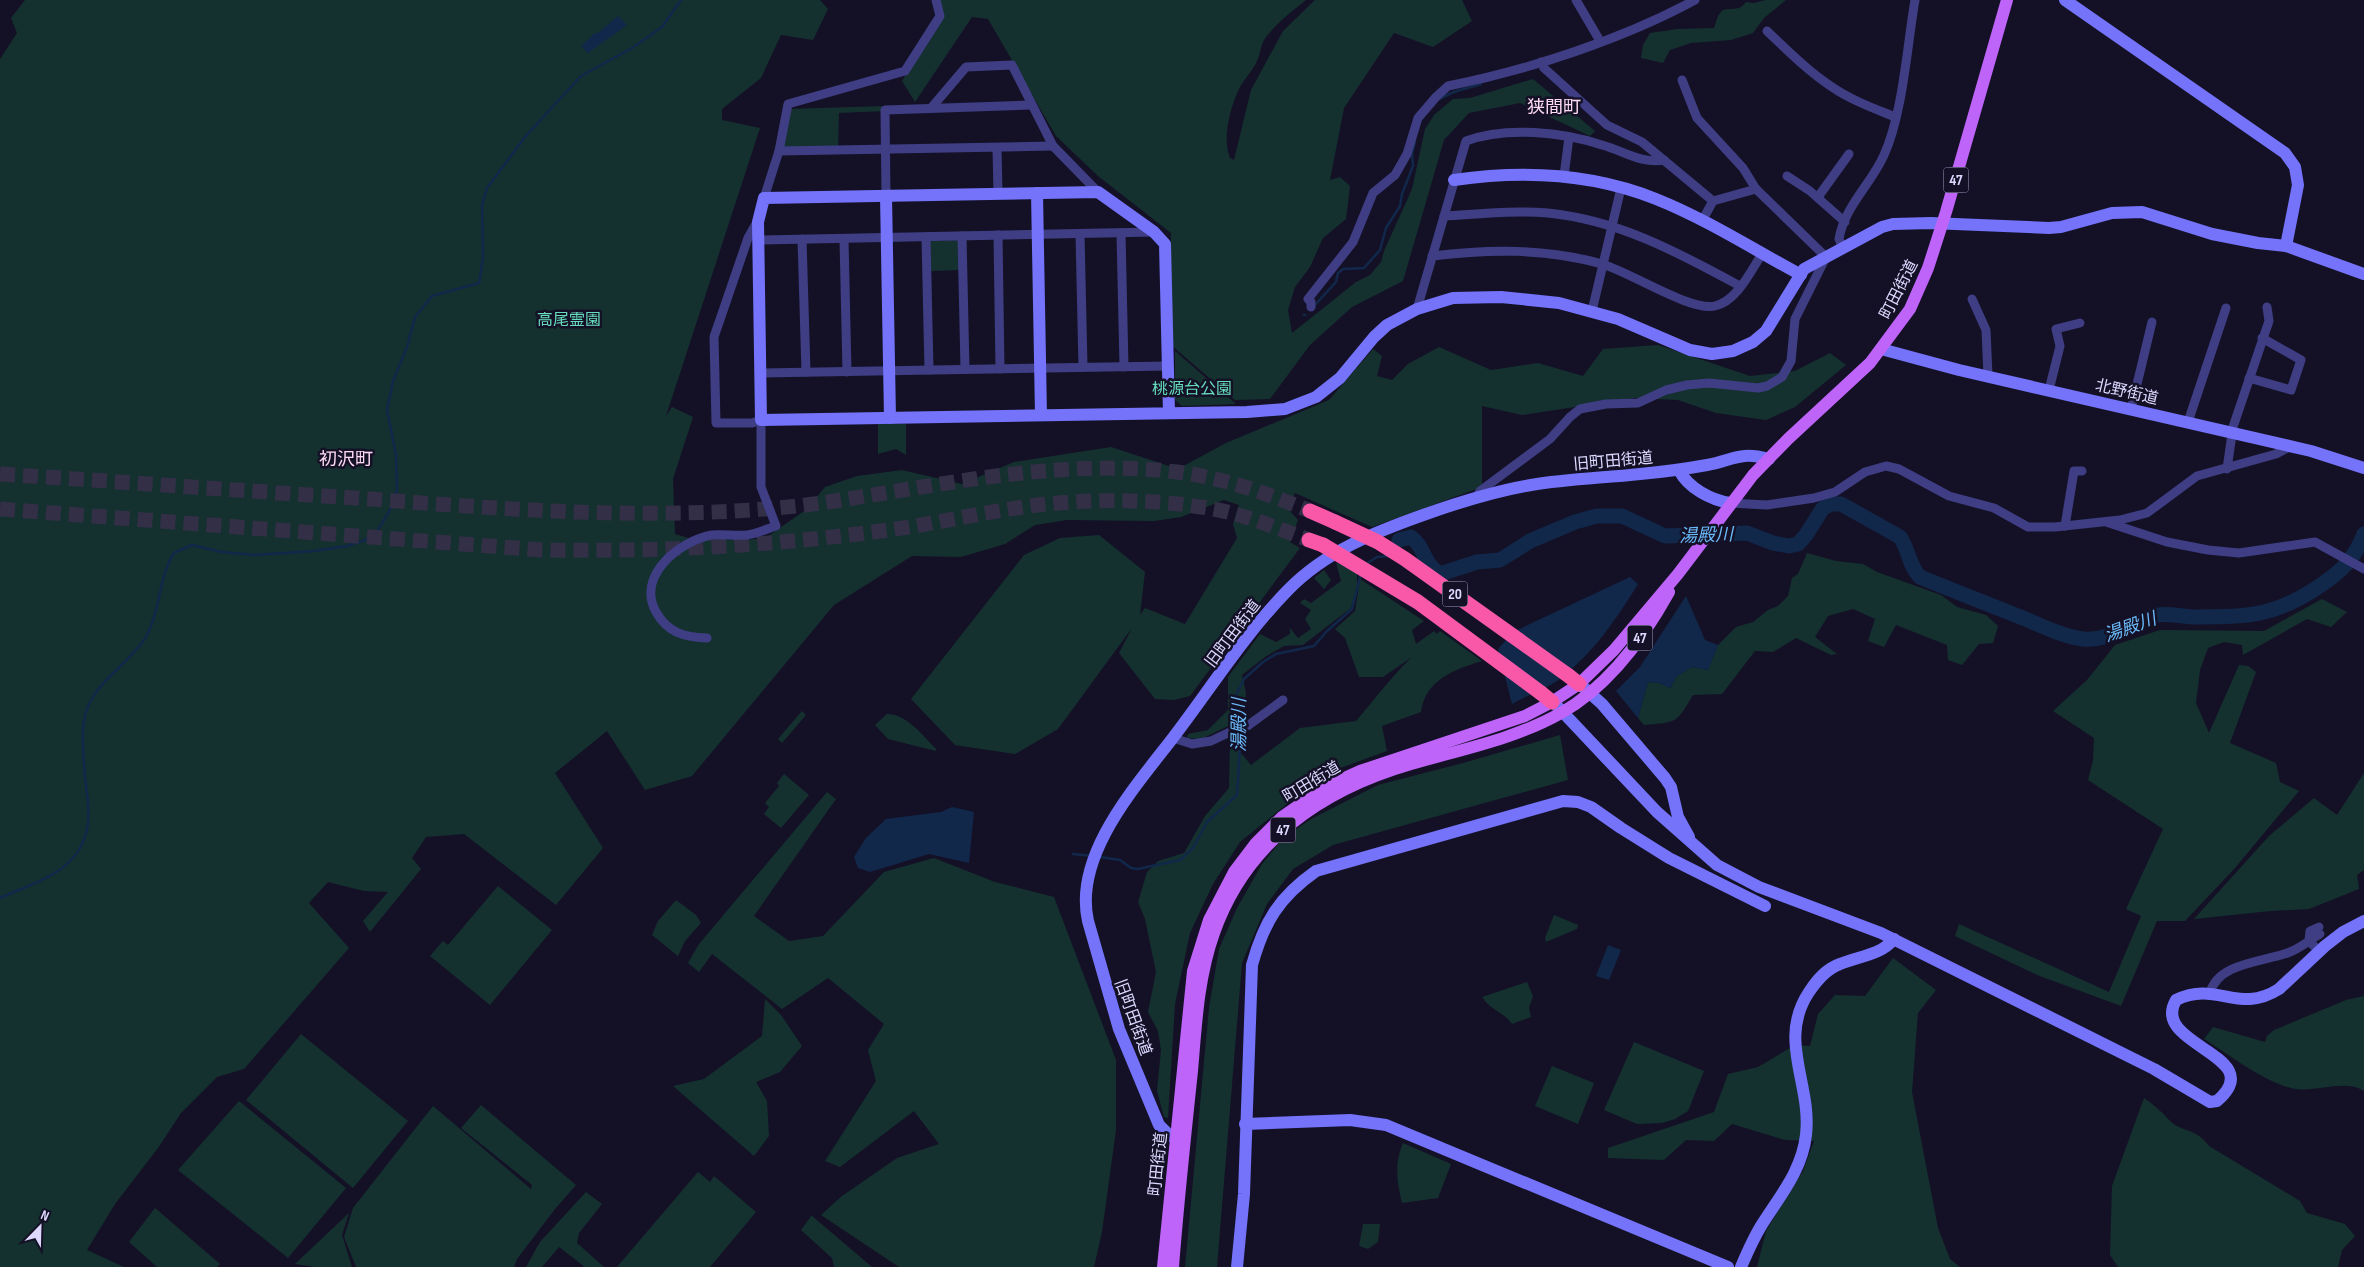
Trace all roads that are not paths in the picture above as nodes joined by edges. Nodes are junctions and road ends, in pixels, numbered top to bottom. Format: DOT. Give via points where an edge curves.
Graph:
graph roads {
  1 [pos="936,0"];
  2 [pos="1576,0"];
  3 [pos="1695,0"];
  4 [pos="1915,0"];
  5 [pos="2007,0"];
  6 [pos="2065,0"];
  7 [pos="1767,31"];
  8 [pos="1600,41"];
  9 [pos="1541,62"];
  10 [pos="1682,80"];
  11 [pos="1031,105"];
  12 [pos="932,107"];
  13 [pos="1895,117"];
  14 [pos="1569,137"];
  15 [pos="1053,146"];
  16 [pos="997,148"];
  17 [pos="885,150"];
  18 [pos="779,151"];
  19 [pos="1849,154"];
  20 [pos="1664,160"];
  21 [pos="1564,176"];
  22 [pos="1787,176"];
  23 [pos="1454,180"];
  24 [pos="1621,188"];
  25 [pos="1756,189"];
  26 [pos="1098,192"];
  27 [pos="998,194"];
  28 [pos="1037,194"];
  29 [pos="886,196"];
  30 [pos="1818,197"];
  31 [pos="764,198"];
  32 [pos="1714,201"];
  33 [pos="1444,216"];
  34 [pos="1702,221"];
  35 [pos="758,222"];
  36 [pos="1844,222"];
  37 [pos="1943,223"];
  38 [pos="1612,226"];
  39 [pos="1154,232"];
  40 [pos="1121,233"];
  41 [pos="1038,234"];
  42 [pos="1080,234"];
  43 [pos="998,235"];
  44 [pos="962,236"];
  45 [pos="926,237"];
  46 [pos="844,238"];
  47 [pos="887,238"];
  48 [pos="802,239"];
  49 [pos="758,240"];
  50 [pos="2286,246"];
  51 [pos="1843,248"];
  52 [pos="1762,254"];
  53 [pos="1432,256"];
  54 [pos="1826,257"];
  55 [pos="1603,264"];
  56 [pos="2364,274"];
  57 [pos="1801,275"];
  58 [pos="1740,286"];
  59 [pos="1972,299"];
  60 [pos="1310,307"];
  61 [pos="2266,307"];
  62 [pos="1417,308"];
  63 [pos="2226,308"];
  64 [pos="1592,311"];
  65 [pos="2152,322"];
  66 [pos="2080,323"];
  67 [pos="2262,338"];
  68 [pos="1882,349"];
  69 [pos="1168,366"];
  70 [pos="1124,367"];
  71 [pos="1040,368"];
  72 [pos="1083,368"];
  73 [pos="1000,369"];
  74 [pos="929,370"];
  75 [pos="965,370"];
  76 [pos="889,371"];
  77 [pos="806,372"];
  78 [pos="847,372"];
  79 [pos="760,373"];
  80 [pos="1988,376"];
  81 [pos="2249,378"];
  82 [pos="2049,390"];
  83 [pos="2131,409"];
  84 [pos="1169,413"];
  85 [pos="1041,415"];
  86 [pos="890,418"];
  87 [pos="761,420"];
  88 [pos="2188,422"];
  89 [pos="2231,432"];
  90 [pos="2292,446"];
  91 [pos="1769,458"];
  92 [pos="2364,468"];
  93 [pos="2227,469"];
  94 [pos="1680,470"];
  95 [pos="2082,472"];
  96 [pos="1476,498"];
  97 [pos="1730,503"];
  98 [pos="1310,511"];
  99 [pos="2105,522"];
  100 [pos="2065,526"];
  101 [pos="1316,543"];
  102 [pos="2360,568"];
  103 [pos="707,638"];
  104 [pos="1579,684"];
  105 [pos="1283,700"];
  106 [pos="1552,702"];
  107 [pos="1173,738"];
  108 [pos="1697,849"];
  109 [pos="1765,906"];
  110 [pos="2364,921"];
  111 [pos="2320,931"];
  112 [pos="1894,940"];
  113 [pos="2309,941"];
  114 [pos="2319,951"];
  115 [pos="2210,993"];
  116 [pos="1245,1124"];
  117 [pos="1180,1142"];
  118 [pos="1163,1267"];
  119 [pos="1173,1267"];
  120 [pos="1236,1267"];
  121 [pos="1728,1267"];
  122 [pos="1741,1267"];
  1 -- 18 [label="street" via="940,16 905,71 788,104"];
  2 -- 8 [label="street"];
  3 -- 8 [label="street"];
  4 -- 13 [label="street"];
  5 -- 37 [label="main road, 町田街道 / 47"];
  6 -- 50 [label="street" via="2285,152 2295,167 2298,185"];
  7 -- 13 [label="street" via="1833,88"];
  8 -- 9 [label="street"];
  9 -- 20 [label="street" via="1607,125 1634,137"];
  9 -- 60 [label="street" via="1448,86 1436,97 1418,118 1407,154 1395,175 1373,193 1353,242 1308,299"];
  10 -- 25 [label="street" via="1697,118 1743,168"];
  11 -- 12 [label="street"];
  11 -- 12 [label="street" via="1012,66 966,67"];
  11 -- 15 [label="street"];
  12 -- 17 [label="street" via="885,110"];
  13 -- 36 [label="street" via="1885,154"];
  14 -- 20 [label="street" via="1604,145 1644,161"];
  14 -- 21 [label="street"];
  14 -- 23 [label="street" via="1525,132 1469,139 1464,143"];
  15 -- 16 [label="street"];
  15 -- 26 [label="street"];
  16 -- 17 [label="street"];
  16 -- 27 [label="street"];
  17 -- 18 [label="street"];
  17 -- 29 [label="street"];
  18 -- 31 [label="street"];
  19 -- 30 [label="street"];
  20 -- 32 [label="street"];
  21 -- 23 [label="street" via="1512,174"];
  21 -- 24 [label="street"];
  22 -- 30 [label="street"];
  23 -- 33 [label="street"];
  24 -- 34 [label="street" via="1655,199"];
  24 -- 38 [label="street"];
  25 -- 32 [label="street"];
  25 -- 54 [label="street"];
  26 -- 28 [label="street"];
  26 -- 39 [label="street"];
  27 -- 28 [label="street"];
  27 -- 29 [label="street"];
  28 -- 41 [label="street"];
  29 -- 31 [label="street"];
  29 -- 47 [label="street"];
  30 -- 36 [label="street"];
  31 -- 35 [label="street"];
  32 -- 34 [label="street"];
  33 -- 38 [label="street" via="1549,213"];
  33 -- 53 [label="street"];
  34 -- 52 [label="street"];
  35 -- 49 [label="street"];
  35 -- 87 [label="street" via="748,238 714,337 714,371 716,423"];
  36 -- 51 [label="street" via="1839,239"];
  37 -- 50 [label="street" via="2049,228 2112,213 2136,211 2224,237"];
  37 -- 51 [label="street" via="1886,225"];
  37 -- 68 [label="main road, 町田街道 / 47" via="1918,292"];
  38 -- 55 [label="street"];
  38 -- 58 [label="street" via="1658,243"];
  39 -- 40 [label="street"];
  39 -- 69 [label="street" via="1166,248"];
  40 -- 42 [label="street"];
  40 -- 70 [label="street"];
  41 -- 42 [label="street"];
  41 -- 43 [label="street"];
  41 -- 71 [label="street"];
  42 -- 72 [label="street"];
  43 -- 44 [label="street"];
  43 -- 73 [label="street"];
  44 -- 45 [label="street"];
  44 -- 75 [label="street"];
  45 -- 47 [label="street"];
  45 -- 74 [label="street"];
  46 -- 47 [label="street"];
  46 -- 48 [label="street"];
  46 -- 78 [label="street"];
  47 -- 76 [label="street"];
  48 -- 49 [label="street"];
  48 -- 77 [label="street"];
  49 -- 79 [label="street"];
  50 -- 56 [label="street"];
  51 -- 54 [label="street"];
  52 -- 57 [label="street"];
  52 -- 58 [label="street"];
  53 -- 55 [label="street" via="1513,250"];
  53 -- 62 [label="street"];
  54 -- 57 [label="street" via="1807,267"];
  54 -- 96 [label="street" via="1795,319 1791,361 1782,377 1758,388 1709,383 1687,385 1666,390 1638,403 1580,409 1550,439 1480,491"];
  55 -- 58 [label="street" via="1698,306 1713,307 1726,302"];
  55 -- 64 [label="street"];
  57 -- 64 [label="street" via="1766,331 1746,346 1726,353 1690,350"];
  59 -- 80 [label="street" via="1986,330"];
  61 -- 67 [label="street" via="2269,321"];
  62 -- 64 [label="street" via="1453,298 1501,297 1548,301"];
  62 -- 84 [label="street" via="1382,330 1332,387 1300,405 1268,411"];
  63 -- 88 [label="street"];
  65 -- 83 [label="street"];
  66 -- 82 [label="street" via="2056,329 2060,346"];
  67 -- 81 [label="street"];
  67 -- 81 [label="street" via="2301,360 2291,390"];
  68 -- 80 [label="street, 北野街道"];
  68 -- 91 [label="main road, 町田街道 / 47"];
  69 -- 70 [label="street"];
  69 -- 84 [label="street"];
  70 -- 72 [label="street"];
  71 -- 72 [label="street"];
  71 -- 73 [label="street"];
  71 -- 85 [label="street"];
  73 -- 75 [label="street"];
  74 -- 75 [label="street"];
  74 -- 76 [label="street"];
  76 -- 78 [label="street"];
  76 -- 86 [label="street"];
  77 -- 78 [label="street"];
  77 -- 79 [label="street"];
  79 -- 87 [label="street"];
  80 -- 82 [label="street, 北野街道"];
  81 -- 89 [label="street"];
  82 -- 83 [label="street, 北野街道"];
  83 -- 88 [label="street, 北野街道"];
  84 -- 85 [label="street"];
  85 -- 86 [label="street"];
  86 -- 87 [label="street"];
  87 -- 103 [label="street" via="761,487 776,526 748,535 712,535 689,542 656,572 649,593 664,625 677,634"];
  88 -- 89 [label="street, 北野街道"];
  89 -- 90 [label="street, 北野街道"];
  89 -- 93 [label="street"];
  90 -- 92 [label="street, 北野街道"];
  90 -- 93 [label="street"];
  91 -- 94 [label="street, 旧町田街道" via="1745,454"];
  91 -- 97 [label="main road, 町田街道 / 47"];
  93 -- 99 [label="street" via="2192,478 2147,513"];
  94 -- 96 [label="street, 旧町田街道" via="1547,483"];
  94 -- 97 [label="street" via="1683,478 1699,491"];
  95 -- 100 [label="street" via="2074,470"];
  96 -- 107 [label="street, 旧町田街道" via="1351,543 1307,573 1262,618"];
  97 -- 100 [label="street" via="1767,505 1814,498 1835,492 1865,472 1886,466 1899,469 1949,496 1994,508 2028,527"];
  97 -- 104 [label="main road, 町田街道 / 47" via="1678,574 1614,650"];
  98 -- 104 [label="highway, 20, bridge" via="1378,542 1406,559 1506,628"];
  99 -- 100 [label="street"];
  99 -- 102 [label="street" via="2167,542 2239,553 2316,542"];
  101 -- 106 [label="highway, 20, bridge" via="1418,602"];
  104 -- 106 [label="main road, 町田街道 / 47"];
  104 -- 108 [label="street" via="1666,778 1678,817"];
  105 -- 107 [label="street" via="1246,727 1212,741 1199,743"];
  106 -- 108 [label="street" via="1656,812"];
  106 -- 117 [label="main road, 町田街道 / 47" via="1511,722 1343,778 1296,807 1256,843 1224,887 1197,954 1190,989"];
  107 -- 117 [label="street, 旧町田街道" via="1122,805 1097,853 1086,887 1086,915 1113,1013 1156,1120 1163,1131"];
  108 -- 112 [label="street" via="1717,865 1759,887"];
  109 -- 116 [label="street" via="1669,858 1591,807 1578,802 1563,801 1316,871 1275,908 1255,953"];
  110 -- 114 [label="street"];
  111 -- 113 [label="street"];
  112 -- 115 [label="street" via="2154,1069 2210,1102 2217,1101 2226,1091 2229,1070 2221,1059 2198,1046 2178,1028 2171,1016 2176,1000 2197,993"];
  112 -- 122 [label="street" via="1883,949 1826,971 1808,993 1797,1015 1795,1045 1807,1113 1803,1149 1792,1178 1756,1234"];
  113 -- 114 [label="street"];
  113 -- 115 [label="street" via="2292,951 2226,972 2214,982"];
  114 -- 115 [label="street" via="2267,996 2245,1000"];
  116 -- 120 [label="street" via="1244,1194"];
  116 -- 121 [label="street" via="1350,1120 1386,1125"];
  117 -- 118 [label="main road, 町田街道 / 47"];
  117 -- 119 [label="main road, 町田街道 / 47"];
}
